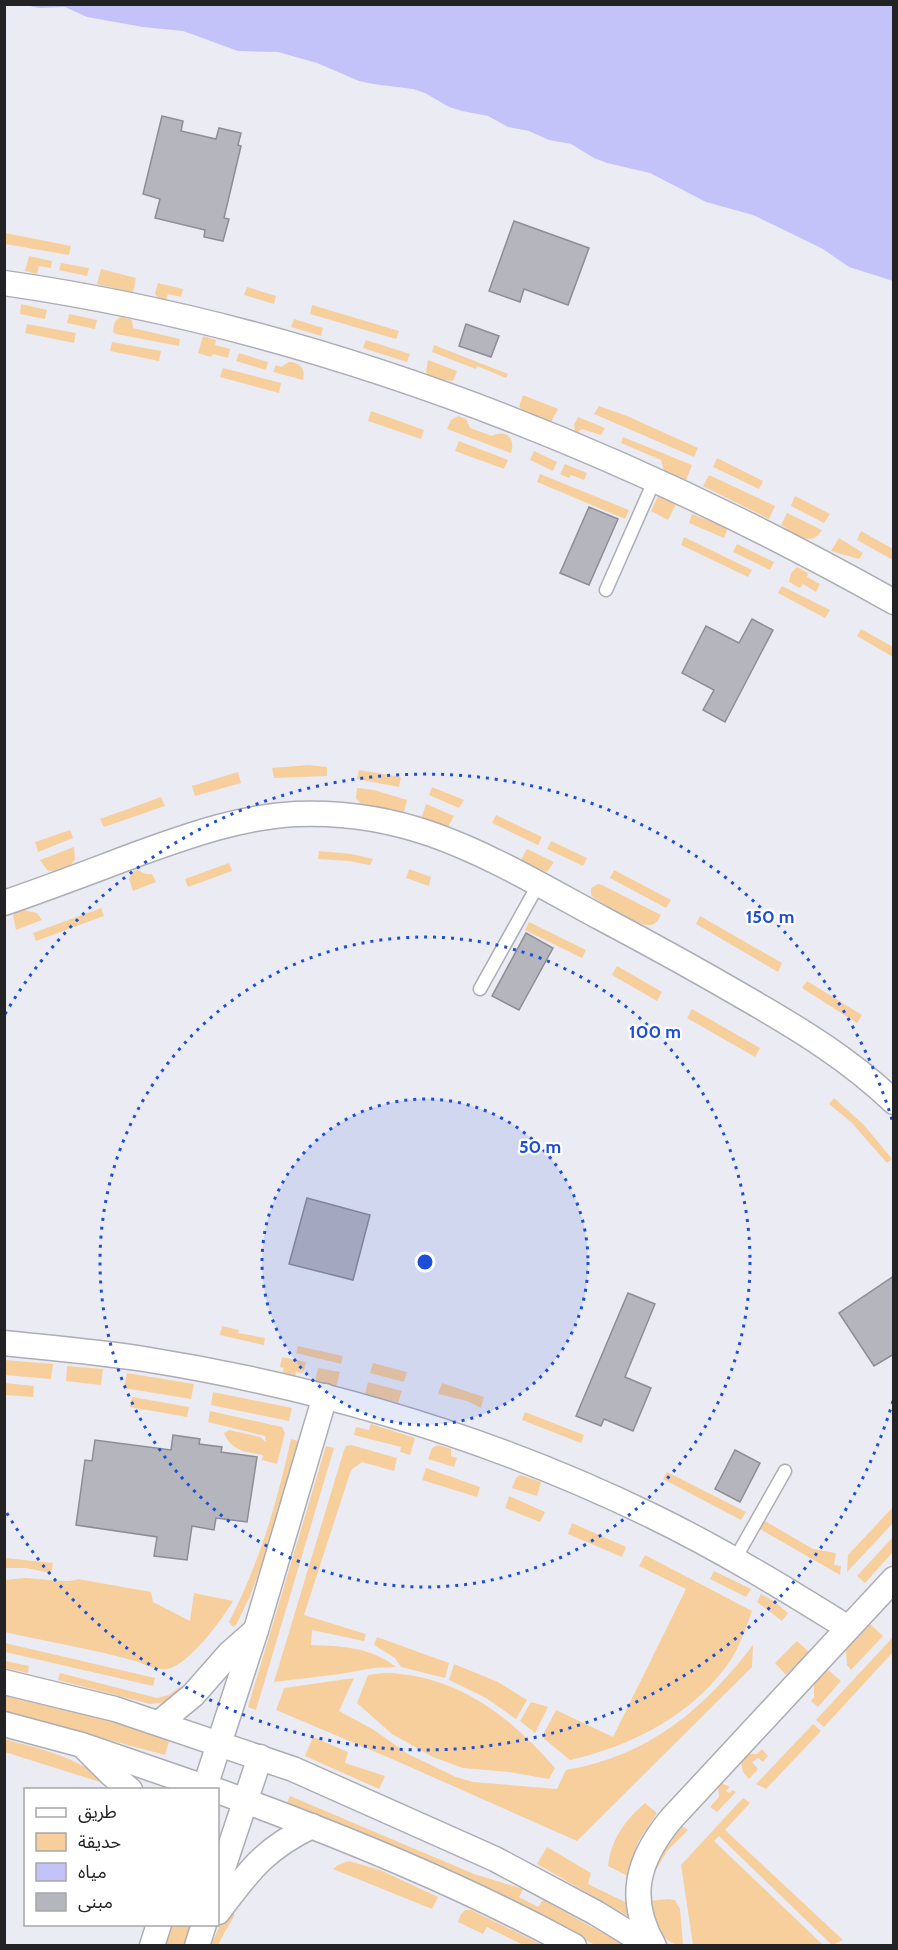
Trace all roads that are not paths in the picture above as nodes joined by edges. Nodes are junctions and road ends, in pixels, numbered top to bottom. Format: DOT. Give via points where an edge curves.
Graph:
graph roads {
  1 [pos="4,283"];
  2 [pos="655,479"];
  3 [pos="606,590"];
  4 [pos="894,602"];
  5 [pos="538,885"];
  6 [pos="4,903"];
  7 [pos="480,989"];
  8 [pos="894,1102"];
  9 [pos="4,1343"];
  10 [pos="325,1396"];
  11 [pos="785,1471"];
  12 [pos="735,1559"];
  13 [pos="894,1579"];
  14 [pos="848,1628"];
  15 [pos="256,1630"];
  16 [pos="4,1683"];
  17 [pos="159,1723"];
  18 [pos="4,1724"];
  19 [pos="220,1744"];
  20 [pos="82,1745"];
  21 [pos="260,1757"];
  22 [pos="128,1788"];
  23 [pos="207,1788"];
  24 [pos="210,1788"];
  25 [pos="219,1792"];
  26 [pos="245,1801"];
  27 [pos="312,1826"];
  28 [pos="219,1880"];
  29 [pos="219,1911"];
  30 [pos="158,1926"];
  31 [pos="152,1946"];
  32 [pos="574,1946"];
  33 [pos="652,1946"];
  1 -- 2 [label="street" via="177,316 324,355 497,414"];
  2 -- 3 [label="lane"];
  2 -- 4 [label="street" via="755,527"];
  5 -- 6 [label="street" via="457,845 407,827 353,816 298,814 217,827"];
  5 -- 7 [label="lane"];
  5 -- 8 [label="street" via="664,951 823,1044"];
  9 -- 10 [label="street" via="143,1359"];
  10 -- 12 [label="street" via="524,1460 651,1515"];
  10 -- 15 [label="street"];
  11 -- 12 [label="lane"];
  12 -- 14 [label="street"];
  13 -- 14 [label="street"];
  14 -- 33 [label="street" via="655,1839 638,1889 641,1914"];
  15 -- 17 [label="street" via="193,1695"];
  15 -- 19 [label="street"];
  16 -- 17 [label="street"];
  17 -- 19 [label="street"];
  18 -- 20 [label="street"];
  19 -- 21 [label="street"];
  19 -- 24 [label="street"];
  20 -- 22 [label="street"];
  20 -- 23 [label="street"];
  21 -- 26 [label="street"];
  21 -- 33 [label="street" via="293,1768 495,1859"];
  25 -- 26 [label="street"];
  26 -- 27 [label="street"];
  26 -- 28 [label="street"];
  27 -- 29 [label="street" via="259,1861"];
  27 -- 32 [label="street" via="456,1887"];
  30 -- 31 [label="street"];
}
